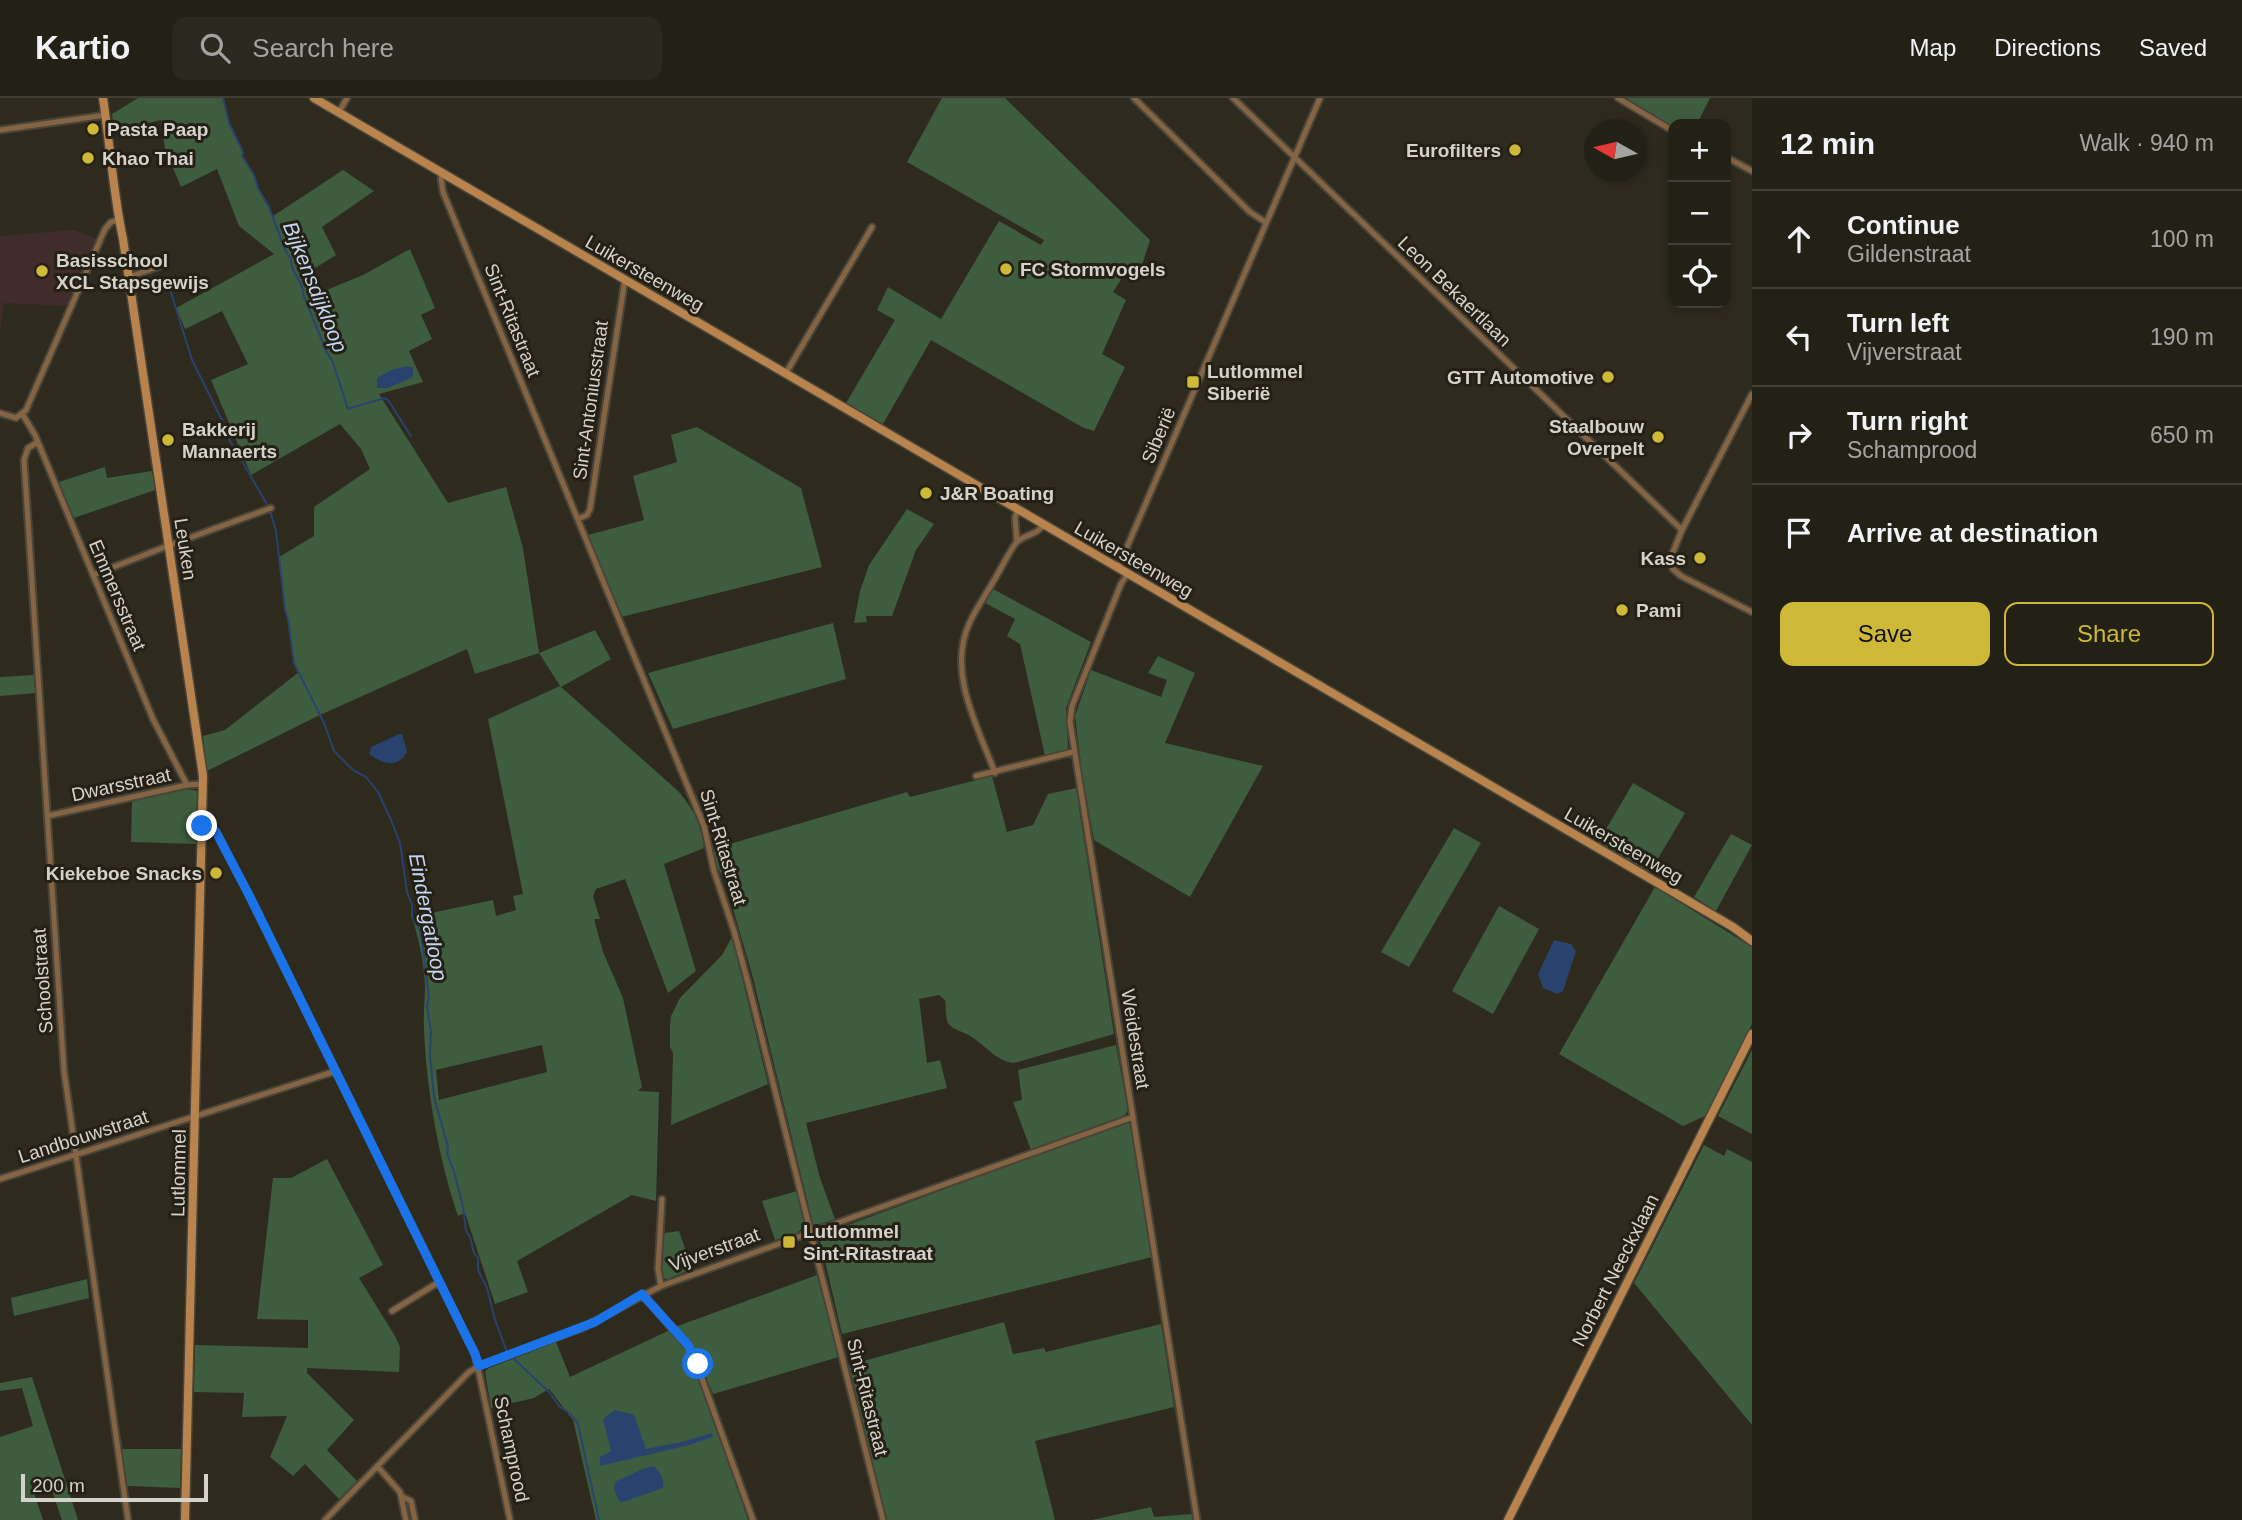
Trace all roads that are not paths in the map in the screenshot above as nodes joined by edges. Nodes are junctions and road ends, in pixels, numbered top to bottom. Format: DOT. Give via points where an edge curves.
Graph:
graph roads {
  1 [pos="103,98"];
  2 [pos="314,98"];
  3 [pos="347,98"];
  4 [pos="1134,98"];
  5 [pos="1233,98"];
  6 [pos="1320,98"];
  7 [pos="1618,98"];
  8 [pos="339,112"];
  9 [pos="106,115"];
  10 [pos="1668,128"];
  11 [pos="0,130"];
  12 [pos="1294,158"];
  13 [pos="1731,160"];
  14 [pos="1752,171"];
  15 [pos="443,173"];
  16 [pos="119,220"];
  17 [pos="1265,222"];
  18 [pos="872,227"];
  19 [pos="160,266"];
  20 [pos="129,277"];
  21 [pos="625,279"];
  22 [pos="786,373"];
  23 [pos="1752,394"];
  24 [pos="0,414"];
  25 [pos="23,415"];
  26 [pos="38,442"];
  27 [pos="271,508"];
  28 [pos="1018,509"];
  29 [pos="578,519"];
  30 [pos="1044,524"];
  31 [pos="1682,530"];
  32 [pos="1017,541"];
  33 [pos="170,545"];
  34 [pos="1118,568"];
  35 [pos="1128,573"];
  36 [pos="93,575"];
  37 [pos="1752,612"];
  38 [pos="1073,752"];
  39 [pos="995,773"];
  40 [pos="976,776"];
  41 [pos="203,784"];
  42 [pos="187,786"];
  43 [pos="47,816"];
  44 [pos="202,826"];
  45 [pos="1733,927"];
  46 [pos="1752,936"];
  47 [pos="1752,941"];
  48 [pos="1752,1034"];
  49 [pos="336,1071"];
  50 [pos="195,1117"];
  51 [pos="1133,1117"];
  52 [pos="75,1155"];
  53 [pos="0,1179"];
  54 [pos="662,1199"];
  55 [pos="810,1231"];
  56 [pos="439,1282"];
  57 [pos="661,1286"];
  58 [pos="642,1294"];
  59 [pos="393,1311"];
  60 [pos="479,1366"];
  61 [pos="377,1466"];
  62 [pos="403,1497"];
  63 [pos="128,1520"];
  64 [pos="185,1520"];
  65 [pos="325,1520"];
  66 [pos="406,1520"];
  67 [pos="415,1520"];
  68 [pos="510,1520"];
  69 [pos="753,1520"];
  70 [pos="883,1520"];
  71 [pos="1197,1520"];
  72 [pos="1507,1520"];
  1 -- 9 [label="main road, Leuken"];
  2 -- 8 [label="main road, Luikersteenweg"];
  3 -- 8 [label="street"];
  4 -- 17 [label="street"];
  5 -- 12 [label="street, Leon Bekaertlaan"];
  6 -- 12 [label="street, Siberië"];
  7 -- 10 [label="street"];
  8 -- 15 [label="main road, Luikersteenweg"];
  9 -- 11 [label="street"];
  9 -- 16 [label="main road, Leuken"];
  12 -- 17 [label="street, Siberië"];
  12 -- 31 [label="street, Leon Bekaertlaan"];
  13 -- 14 [label="street"];
  15 -- 21 [label="main road, Luikersteenweg"];
  15 -- 29 [label="street, Sint-Ritastraat" via="443,192"];
  16 -- 20 [label="main road, Leuken"];
  16 -- 25 [label="street" via="105,229"];
  17 -- 34 [label="street, Siberië"];
  18 -- 22 [label="street"];
  19 -- 20 [label="street"];
  20 -- 33 [label="main road, Leuken"];
  21 -- 22 [label="main road, Luikersteenweg"];
  21 -- 29 [label="street, Sint-Antoniusstraat" via="590,509"];
  22 -- 28 [label="main road, Luikersteenweg"];
  23 -- 31 [label="street"];
  24 -- 25 [label="street"];
  25 -- 26 [label="street, Emmersstraat"];
  26 -- 36 [label="street, Emmersstraat"];
  26 -- 43 [label="street, Schoolstraat" via="28,448 23,460"];
  27 -- 33 [label="street"];
  28 -- 30 [label="main road, Luikersteenweg"];
  28 -- 32 [label="street"];
  29 -- 55 [label="street, Sint-Ritastraat" via="704,826"];
  30 -- 32 [label="street" via="1037,533"];
  30 -- 34 [label="main road, Luikersteenweg"];
  31 -- 37 [label="street" via="1671,556 1673,569"];
  32 -- 39 [label="street" via="968,625 961,663 967,698"];
  33 -- 36 [label="street"];
  33 -- 41 [label="main road, Leuken"];
  34 -- 35 [label="main road, Luikersteenweg"];
  35 -- 38 [label="street, Weidestraat" via="1072,706"];
  35 -- 45 [label="main road, Luikersteenweg"];
  36 -- 42 [label="street, Emmersstraat" via="153,719"];
  38 -- 39 [label="street"];
  38 -- 51 [label="street, Weidestraat"];
  39 -- 40 [label="street"];
  41 -- 42 [label="street, Dwarsstraat"];
  41 -- 44 [label="main road, Leuken"];
  42 -- 43 [label="street, Dwarsstraat"];
  43 -- 52 [label="street, Schoolstraat" via="64,1071"];
  44 -- 49 [label="street, Schamprood" via="216,832"];
  44 -- 50 [label="main road, Lutlommel"];
  45 -- 46 [label="main road, Luikersteenweg"];
  45 -- 47 [label="main road, Luikersteenweg"];
  48 -- 72 [label="main road, Norbert Neeckxlaan"];
  49 -- 50 [label="street, Landbouwstraat"];
  49 -- 56 [label="street, Schamprood"];
  50 -- 52 [label="street, Landbouwstraat"];
  50 -- 64 [label="main road, Lutlommel"];
  51 -- 55 [label="street, Vijverstraat"];
  51 -- 71 [label="street, Weidestraat"];
  52 -- 53 [label="street, Landbouwstraat"];
  52 -- 63 [label="street, Schoolstraat"];
  54 -- 57 [label="street"];
  55 -- 57 [label="street, Vijverstraat"];
  55 -- 70 [label="street, Sint-Ritastraat"];
  56 -- 59 [label="street"];
  56 -- 60 [label="street, Schamprood"];
  57 -- 58 [label="street, Vijverstraat"];
  58 -- 60 [label="street, Vijverstraat" via="595,1322"];
  58 -- 69 [label="street" via="692,1351"];
  60 -- 61 [label="street, Vijverstraat"];
  60 -- 68 [label="street, Schamprood"];
  61 -- 62 [label="street"];
  61 -- 65 [label="street, Vijverstraat"];
  62 -- 66 [label="street"];
  62 -- 67 [label="street" via="411,1501"];
}
